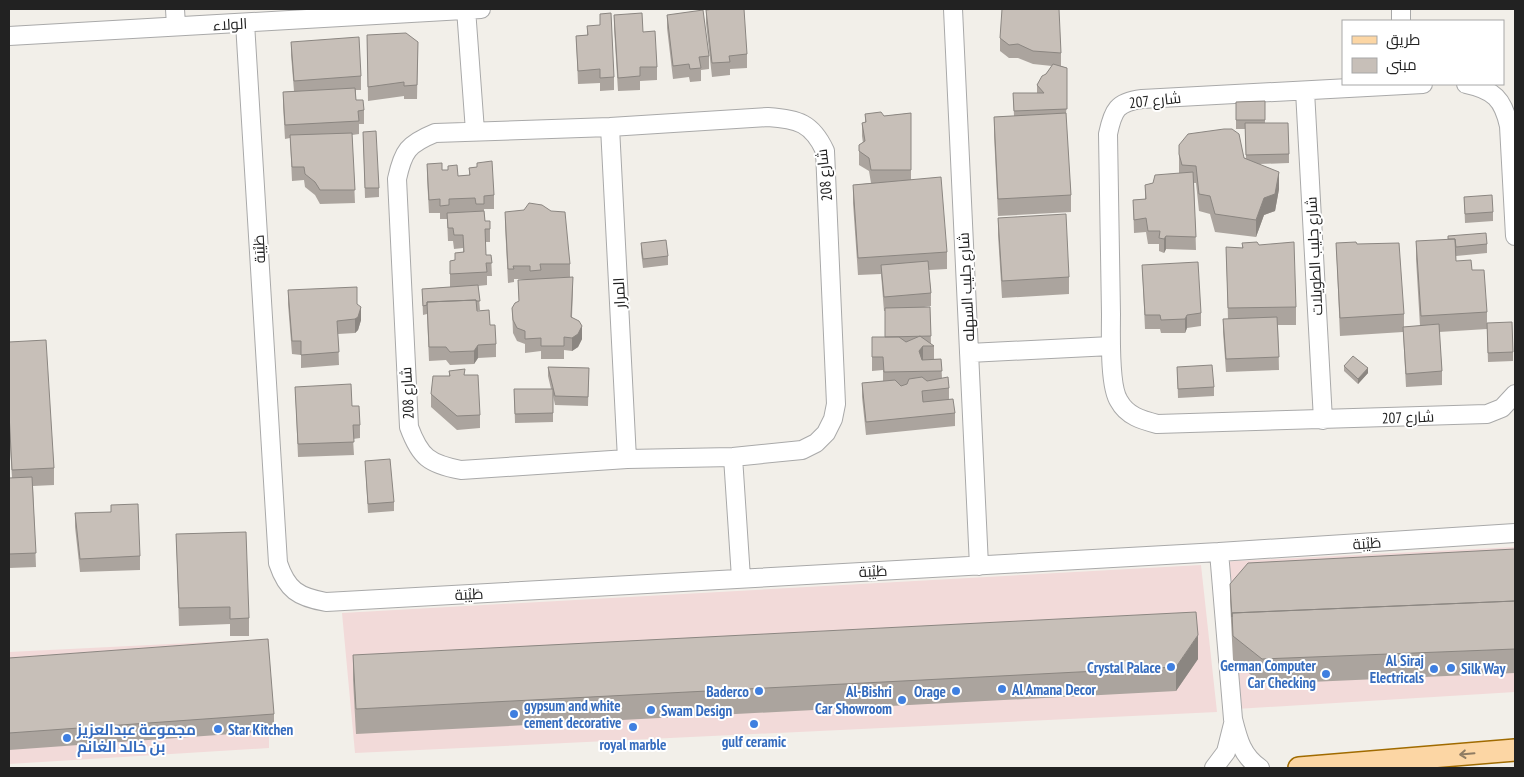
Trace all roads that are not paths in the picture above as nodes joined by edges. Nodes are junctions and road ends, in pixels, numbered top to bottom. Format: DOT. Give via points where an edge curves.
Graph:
graph roads {
  1 [pos="175,9"];
  2 [pos="471,9"];
  3 [pos="953,9"];
  4 [pos="245,23"];
  5 [pos="176,26"];
  6 [pos="9,36"];
  7 [pos="1390,85"];
  8 [pos="1471,85"];
  9 [pos="1305,91"];
  10 [pos="610,127"];
  11 [pos="475,131"];
  12 [pos="1515,236"];
  13 [pos="1111,346"];
  14 [pos="969,353"];
  15 [pos="1515,394"];
  16 [pos="1323,420"];
  17 [pos="733,456"];
  18 [pos="627,460"];
  19 [pos="1515,533"];
  20 [pos="1219,552"];
  21 [pos="979,566"];
  22 [pos="741,578"];
  23 [pos="1234,719"];
  24 [pos="1515,750"];
  25 [pos="1214,768"];
  26 [pos="1260,768"];
  27 [pos="1299,768"];
  1 -- 5 [label="street"];
  2 -- 4 [label="street, الولاء"];
  2 -- 11 [label="street"];
  3 -- 14 [label="street, شارع جليب السهله"];
  4 -- 5 [label="street, الولاء"];
  4 -- 22 [label="street, طَيْبَة" via="278,563 288,585 309,599 326,602"];
  5 -- 6 [label="street, الولاء"];
  7 -- 9 [label="street, شارع 207"];
  8 -- 12 [label="street" via="1496,96 1505,110 1509,126"];
  9 -- 13 [label="street, شارع 207" via="1142,99 1119,106 1112,116 1108,134"];
  9 -- 16 [label="street, شارع جليب الطويلات"];
  10 -- 11 [label="street, شارع 208"];
  10 -- 17 [label="street, شارع 208" via="790,118 818,136 824,151 836,404 833,419 826,433 802,450"];
  10 -- 18 [label="street, المرار"];
  11 -- 18 [label="street, شارع 208" via="435,133 418,140 406,149 397,179 408,427 416,446 426,458 461,470"];
  13 -- 14 [label="street"];
  13 -- 16 [label="street, شارع 207" via="1118,400 1128,412 1142,420 1157,424"];
  14 -- 21 [label="street, شارع جليب السهله"];
  15 -- 16 [label="street, شارع 207" via="1502,408 1487,414"];
  17 -- 18 [label="street, شارع 208"];
  17 -- 22 [label="street"];
  19 -- 20 [label="street, طَيْبَة"];
  20 -- 21 [label="street, طَيْبَة"];
  20 -- 23 [label="street"];
  21 -- 22 [label="street, طَيْبَة"];
  23 -- 25 [label="street" via="1226,752"];
  23 -- 26 [label="street" via="1239,743 1246,756"];
  24 -- 27 [label="main road, one-way"];
}
